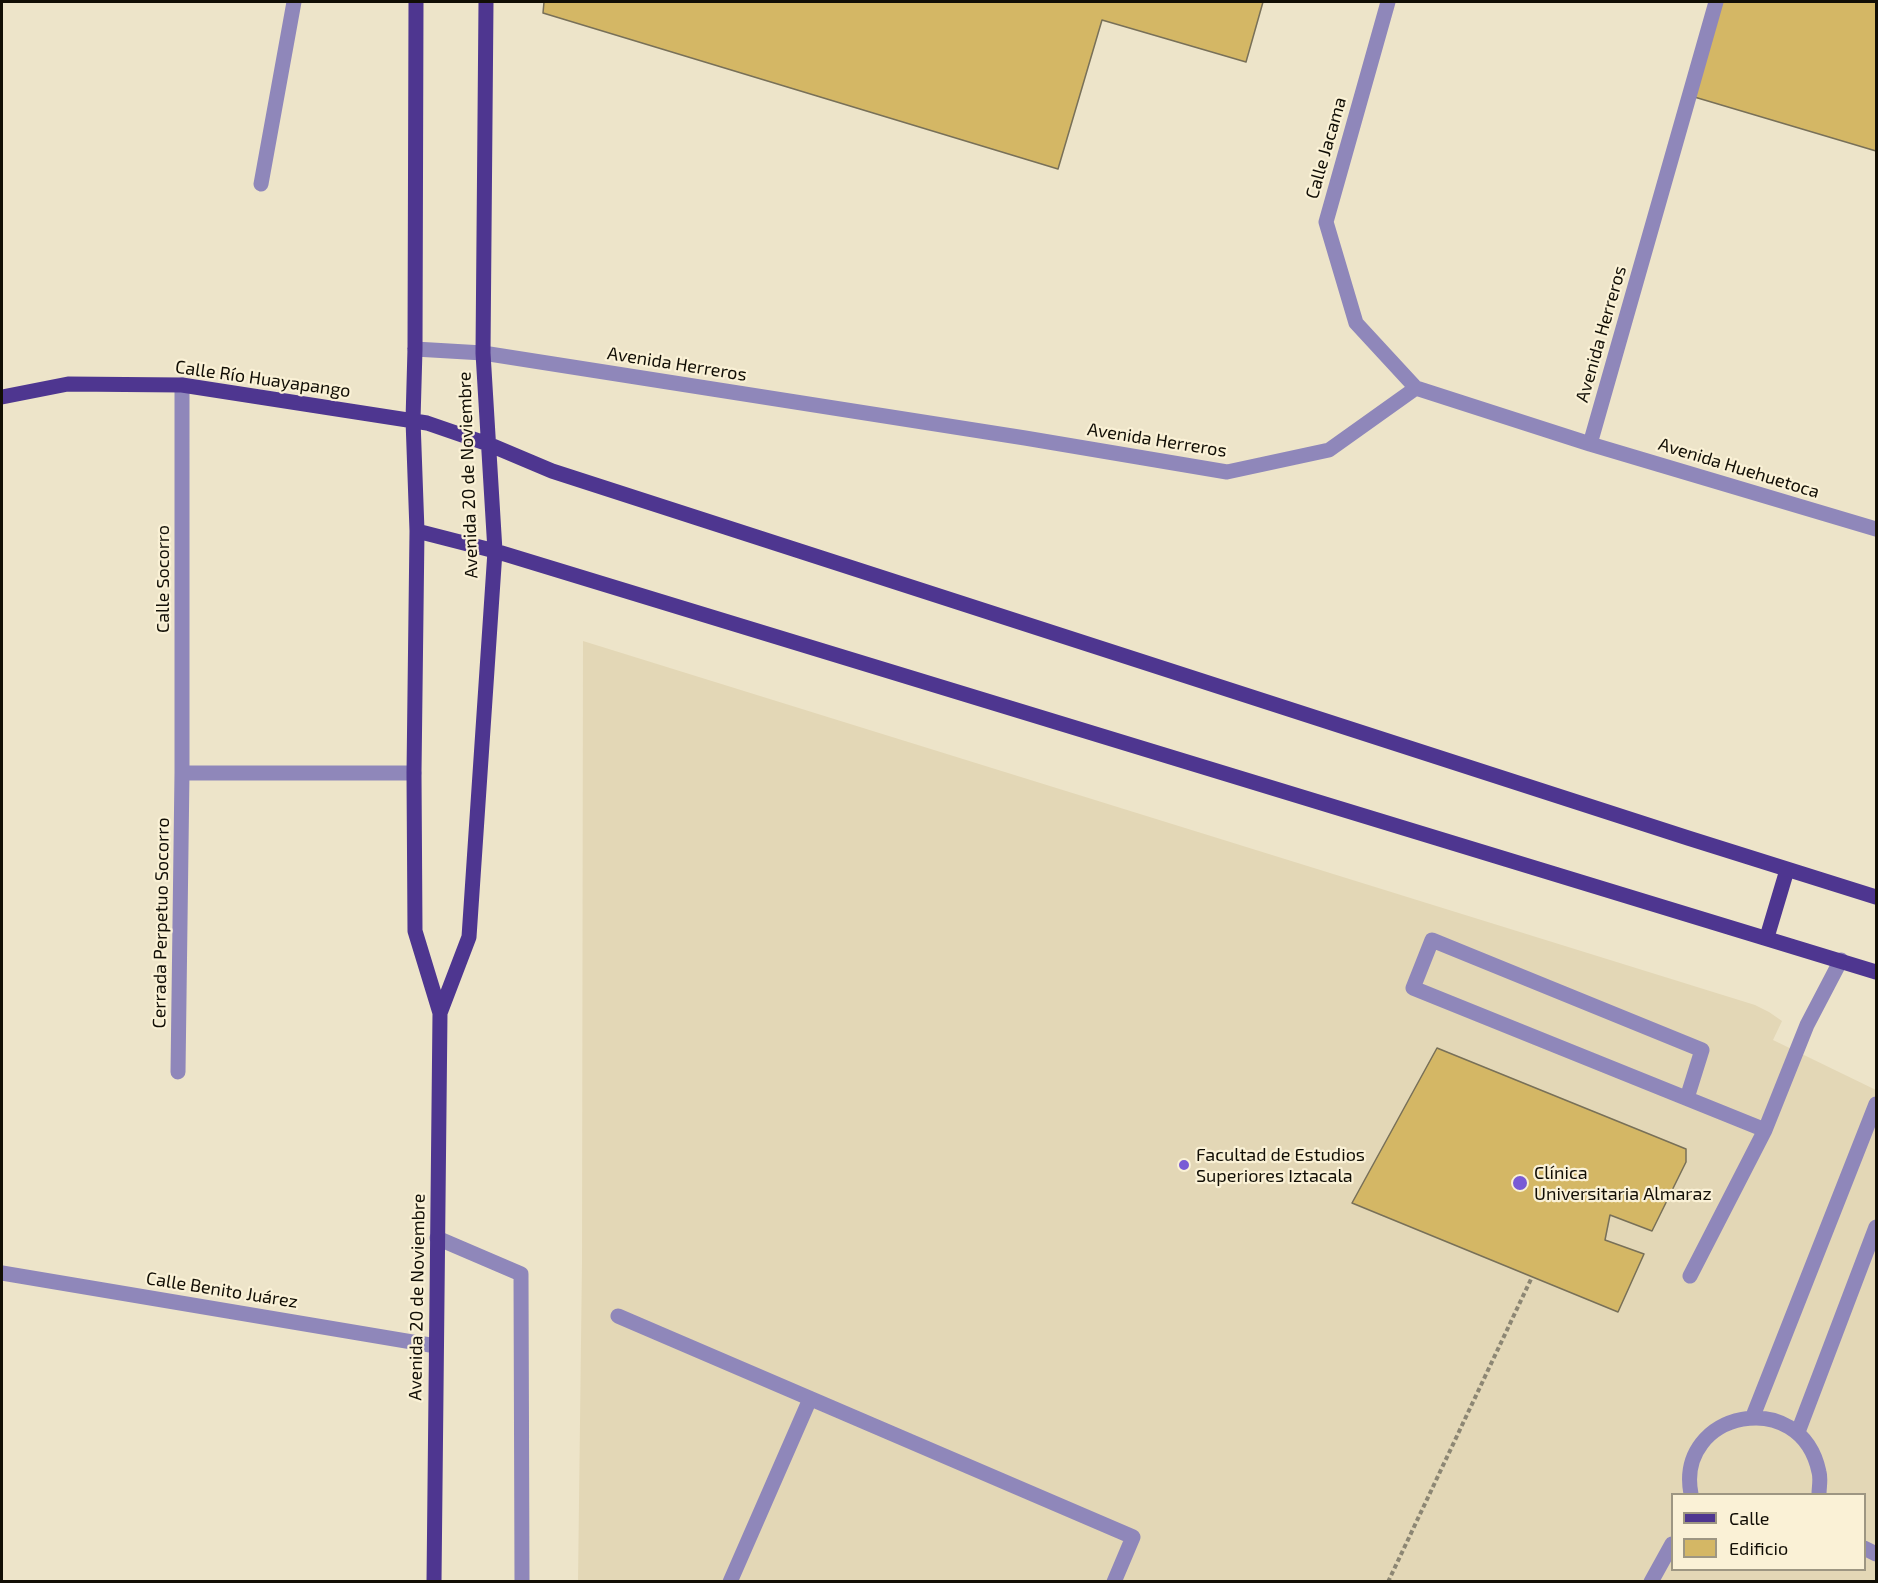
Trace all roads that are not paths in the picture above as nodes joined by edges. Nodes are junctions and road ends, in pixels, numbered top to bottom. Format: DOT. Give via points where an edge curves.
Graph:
graph roads {
  1 [pos="294,2"];
  2 [pos="416,2"];
  3 [pos="486,2"];
  4 [pos="1388,2"];
  5 [pos="1716,2"];
  6 [pos="261,184"];
  7 [pos="415,349"];
  8 [pos="483,353"];
  9 [pos="182,385"];
  10 [pos="1416,388"];
  11 [pos="2,397"];
  12 [pos="413,420"];
  13 [pos="488,444"];
  14 [pos="1590,444"];
  15 [pos="1876,529"];
  16 [pos="417,531"];
  17 [pos="495,550"];
  18 [pos="182,773"];
  19 [pos="414,773"];
  20 [pos="1787,870"];
  21 [pos="1876,897"];
  22 [pos="1767,937"];
  23 [pos="1840,960"];
  24 [pos="1876,972"];
  25 [pos="440,1013"];
  26 [pos="178,1072"];
  27 [pos="1687,1098"];
  28 [pos="1876,1104"];
  29 [pos="1873,1123"];
  30 [pos="1765,1130"];
  31 [pos="1876,1227"];
  32 [pos="437,1238"];
  33 [pos="2,1273"];
  34 [pos="1690,1276"];
  35 [pos="618,1316"];
  36 [pos="436,1346"];
  37 [pos="810,1399"];
  38 [pos="1753,1416"];
  39 [pos="1798,1432"];
  40 [pos="1692,1493"];
  41 [pos="1819,1493"];
  42 [pos="1671,1546"];
  43 [pos="434,1581"];
  44 [pos="522,1581"];
  45 [pos="730,1581"];
  46 [pos="1114,1581"];
  47 [pos="1651,1581"];
  1 -- 6 [label="street"];
  2 -- 7 [label="main road, Avenida 20 de Noviembre"];
  3 -- 8 [label="main road, Avenida 20 de Noviembre"];
  4 -- 10 [label="street, Calle Jacama" via="1326,222 1356,323"];
  5 -- 14 [label="street, Avenida Herreros"];
  7 -- 8 [label="street, Avenida Herreros"];
  7 -- 12 [label="main road, Avenida 20 de Noviembre"];
  8 -- 10 [label="street, Avenida Herreros" via="1227,472 1329,450"];
  8 -- 13 [label="main road, Avenida 20 de Noviembre"];
  9 -- 11 [label="main road, Calle Río Huayapango" via="68,384"];
  9 -- 12 [label="main road, Calle Río Huayapango"];
  9 -- 18 [label="street, Calle Socorro"];
  10 -- 14 [label="street"];
  12 -- 13 [label="main road, Calle Río Huayapango"];
  12 -- 16 [label="main road, Avenida 20 de Noviembre"];
  13 -- 17 [label="main road, Avenida 20 de Noviembre"];
  13 -- 20 [label="main road, Calle Río Huayapango" via="552,471"];
  14 -- 15 [label="street, Avenida Huehuetoca"];
  16 -- 17 [label="main road"];
  16 -- 19 [label="main road, Avenida 20 de Noviembre"];
  17 -- 22 [label="main road"];
  17 -- 25 [label="main road, Avenida 20 de Noviembre" via="469,937"];
  18 -- 19 [label="street"];
  18 -- 26 [label="street, Cerrada Perpetuo Socorro"];
  19 -- 25 [label="main road, Avenida 20 de Noviembre" via="415,931"];
  20 -- 21 [label="main road, Calle Río Huayapango"];
  20 -- 22 [label="main road"];
  22 -- 23 [label="main road"];
  23 -- 24 [label="main road"];
  23 -- 30 [label="street" via="1807,1025"];
  25 -- 32 [label="main road, Avenida 20 de Noviembre"];
  27 -- 27 [label="street" via="1413,988 1432,940 1701,1050"];
  27 -- 30 [label="street"];
  28 -- 29 [label="street"];
  29 -- 38 [label="street"];
  30 -- 34 [label="street"];
  31 -- 39 [label="street"];
  32 -- 36 [label="main road, Avenida 20 de Noviembre"];
  32 -- 44 [label="street" via="521,1274"];
  33 -- 36 [label="street, Calle Benito Juárez"];
  35 -- 37 [label="street"];
  36 -- 43 [label="main road, Avenida 20 de Noviembre"];
  37 -- 45 [label="street"];
  37 -- 46 [label="street" via="1133,1537"];
  38 -- 39 [label="street" via="1769,1418"];
  38 -- 40 [label="street" via="1729,1422 1707,1436 1694,1457 1689,1482"];
  39 -- 41 [label="street" via="1813,1451 1820,1473"];
  42 -- 47 [label="street"];
}
